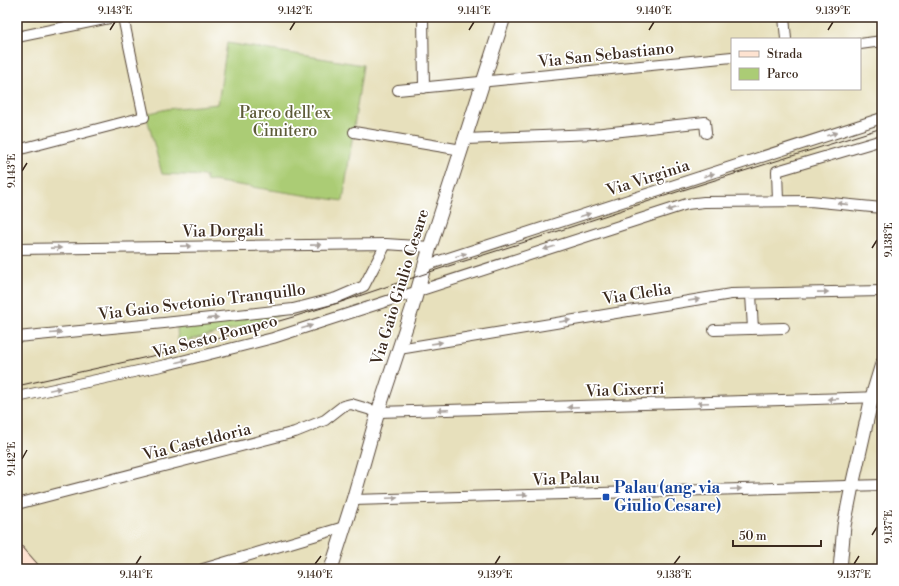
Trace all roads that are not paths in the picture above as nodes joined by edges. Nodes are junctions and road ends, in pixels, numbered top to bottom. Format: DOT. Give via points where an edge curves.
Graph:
graph roads {
  1 [pos="114,17"];
  2 [pos="123,17"];
  3 [pos="423,17"];
  4 [pos="504,17"];
  5 [pos="784,17"];
  6 [pos="17,37"];
  7 [pos="786,38"];
  8 [pos="882,41"];
  9 [pos="861,44"];
  10 [pos="731,58"];
  11 [pos="484,82"];
  12 [pos="424,88"];
  13 [pos="398,90"];
  14 [pos="882,118"];
  15 [pos="354,132"];
  16 [pos="706,133"];
  17 [pos="882,140"];
  18 [pos="464,144"];
  19 [pos="17,150"];
  20 [pos="778,201"];
  21 [pos="882,208"];
  22 [pos="386,244"];
  23 [pos="430,247"];
  24 [pos="17,249"];
  25 [pos="424,266"];
  26 [pos="882,291"];
  27 [pos="417,292"];
  28 [pos="751,294"];
  29 [pos="784,328"];
  30 [pos="753,329"];
  31 [pos="714,330"];
  32 [pos="17,337"];
  33 [pos="399,349"];
  34 [pos="882,364"];
  35 [pos="877,397"];
  36 [pos="17,398"];
  37 [pos="378,412"];
  38 [pos="882,485"];
  39 [pos="852,486"];
  40 [pos="353,500"];
  41 [pos="17,504"];
  42 [pos="344,527"];
  43 [pos="17,552"];
  44 [pos="32,569"];
  45 [pos="203,569"];
  46 [pos="331,569"];
  47 [pos="840,569"];
  1 -- 6 [label="street"];
  2 -- 19 [label="street" via="144,117"];
  3 -- 12 [label="street"];
  4 -- 11 [label="street, Via Gaio Giulio Cesare"];
  5 -- 7 [label="street"];
  8 -- 9 [label="street"];
  10 -- 11 [label="street, Via San Sebastiano"];
  11 -- 12 [label="street, Via San Sebastiano"];
  11 -- 18 [label="street, Via Gaio Giulio Cesare"];
  12 -- 13 [label="street, Via San Sebastiano"];
  25 -- 14 [label="street, Via Virginia, one-way"];
  15 -- 18 [label="street"];
  16 -- 18 [label="street" via="705,122"];
  17 -- 20 [label="street" via="777,171"];
  18 -- 23 [label="street, Via Gaio Giulio Cesare"];
  21 -- 20 [label="street, one-way" via="810,201"];
  20 -- 27 [label="street, one-way" via="687,204"];
  22 -- 23 [label="street, Via Dorgali"];
  24 -- 22 [label="street, Via Dorgali, one-way"];
  32 -- 22 [label="street, Via Gaio Svetonio Tranquillo, one-way" via="293,309 336,298 364,286"];
  23 -- 25 [label="street, Via Gaio Giulio Cesare"];
  25 -- 27 [label="street, Via Gaio Giulio Cesare"];
  28 -- 26 [label="street, Via Clelia, one-way"];
  27 -- 33 [label="street, Via Gaio Giulio Cesare"];
  36 -- 27 [label="street, Via Sesto Pompeo, one-way" via="273,338"];
  28 -- 30 [label="street"];
  33 -- 28 [label="street, Via Clelia, one-way" via="731,294"];
  29 -- 30 [label="street"];
  30 -- 31 [label="street"];
  33 -- 37 [label="street, Via Gaio Giulio Cesare"];
  34 -- 35 [label="street"];
  35 -- 37 [label="street, Via Cixerri, one-way"];
  35 -- 39 [label="street"];
  37 -- 40 [label="street, Via Gaio Giulio Cesare"];
  37 -- 41 [label="street, Via Casteldoria" via="351,404 325,420 295,432"];
  38 -- 39 [label="street, Via Palau"];
  40 -- 39 [label="street, Via Palau, one-way"];
  39 -- 47 [label="street" via="844,526"];
  40 -- 42 [label="street, Via Gaio Giulio Cesare"];
  42 -- 45 [label="street"];
  42 -- 46 [label="street, Via Gaio Giulio Cesare"];
  43 -- 44 [label="main road"];
}
